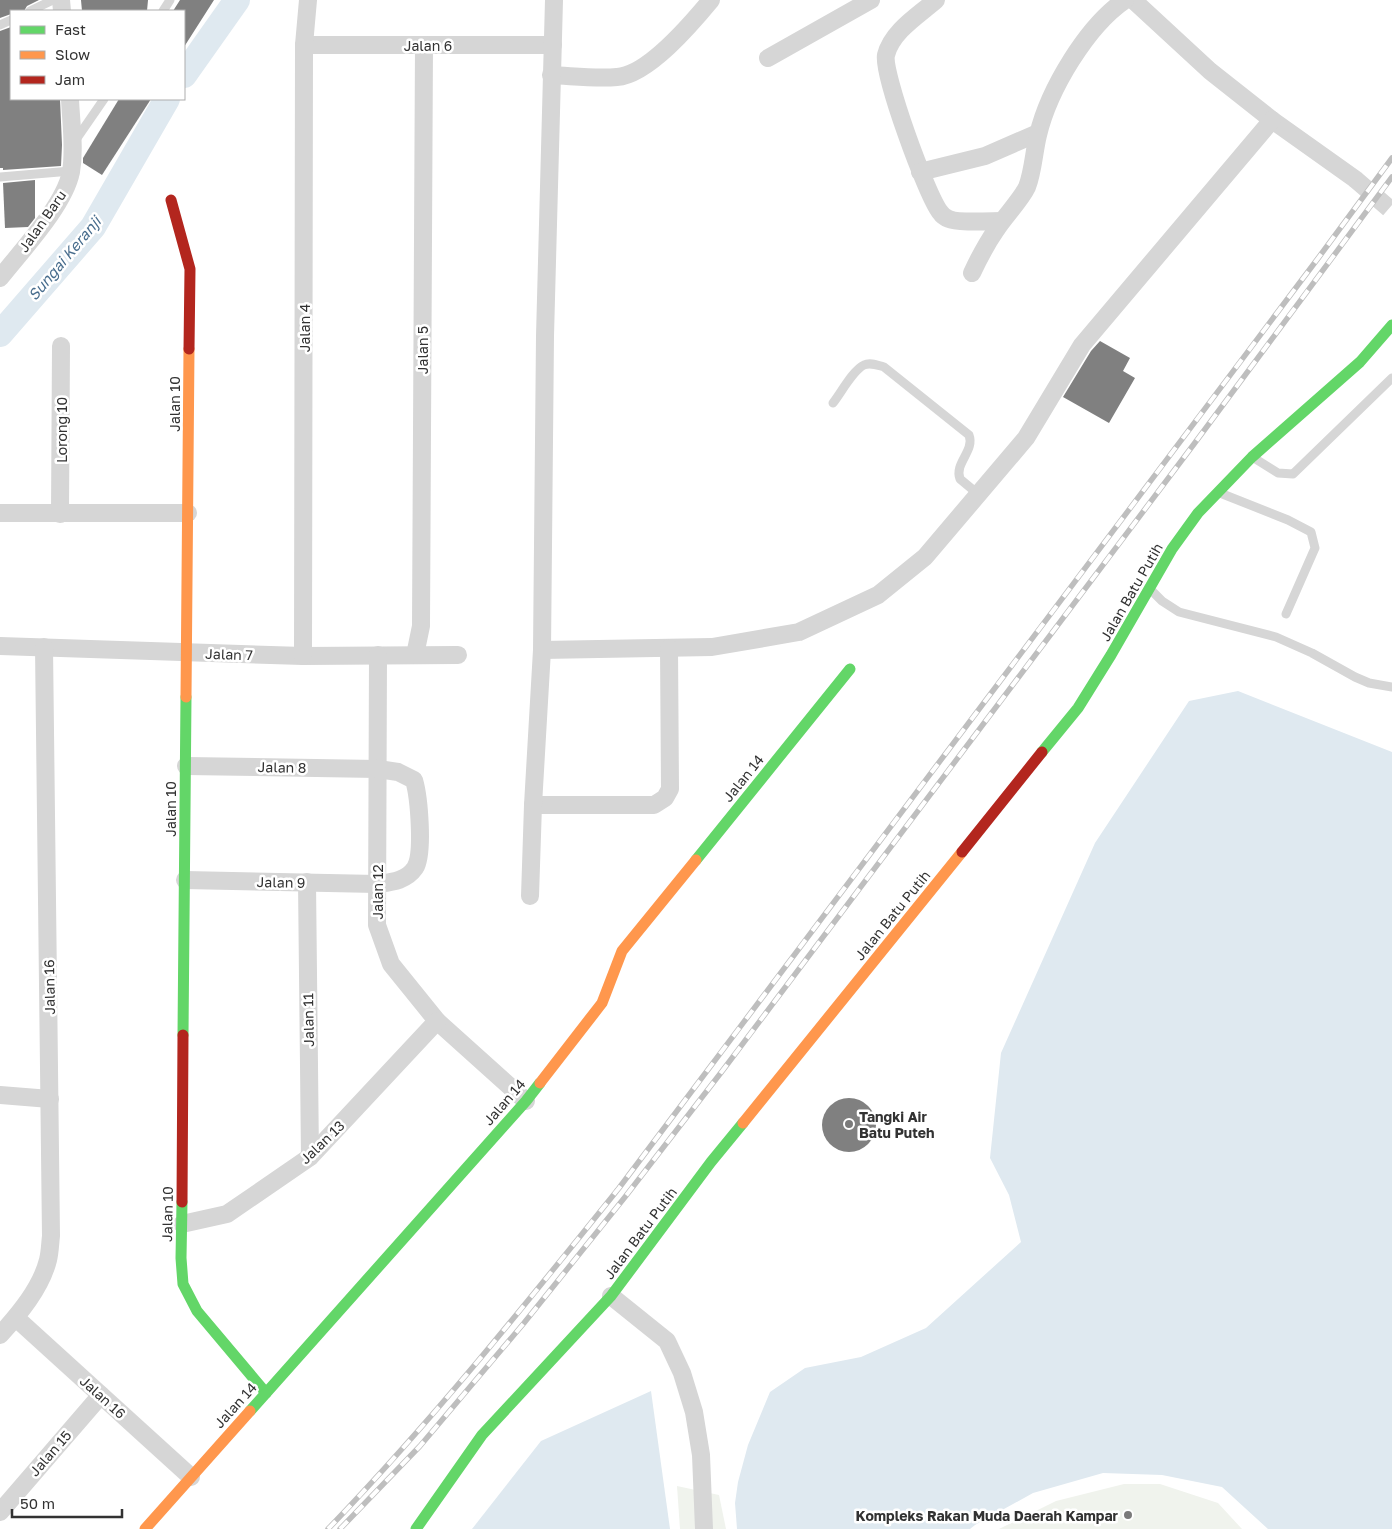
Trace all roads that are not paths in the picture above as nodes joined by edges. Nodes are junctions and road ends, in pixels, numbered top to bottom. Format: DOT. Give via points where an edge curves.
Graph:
graph roads {
  1 [pos="54,0"];
  2 [pos="308,0"];
  3 [pos="554,0"];
  4 [pos="711,0"];
  5 [pos="871,0"];
  6 [pos="936,0"];
  7 [pos="1125,0"];
  8 [pos="1133,0"];
  9 [pos="32,10"];
  10 [pos="304,45"];
  11 [pos="424,45"];
  12 [pos="553,45"];
  13 [pos="768,58"];
  14 [pos="551,74"];
  15 [pos="70,100"];
  16 [pos="103,100"];
  17 [pos="1272,120"];
  18 [pos="1038,133"];
  19 [pos="72,145"];
  20 [pos="71,171"];
  21 [pos="920,172"];
  22 [pos="0,177"];
  23 [pos="1355,179"];
  24 [pos="171,200"];
  25 [pos="1002,221"];
  26 [pos="972,273"];
  27 [pos="0,278"];
  28 [pos="1392,325"];
  29 [pos="61,346"];
  30 [pos="1392,378"];
  31 [pos="834,404"];
  32 [pos="1252,457"];
  33 [pos="1218,492"];
  34 [pos="978,494"];
  35 [pos="0,513"];
  36 [pos="188,513"];
  37 [pos="60,514"];
  38 [pos="1149,588"];
  39 [pos="1286,614"];
  40 [pos="0,646"];
  41 [pos="44,647"];
  42 [pos="669,648"];
  43 [pos="542,650"];
  44 [pos="186,652"];
  45 [pos="378,655"];
  46 [pos="415,655"];
  47 [pos="458,655"];
  48 [pos="303,656"];
  49 [pos="850,669"];
  50 [pos="1392,687"];
  51 [pos="186,766"];
  52 [pos="378,769"];
  53 [pos="533,805"];
  54 [pos="184,880"];
  55 [pos="307,882"];
  56 [pos="377,884"];
  57 [pos="530,896"];
  58 [pos="437,1021"];
  59 [pos="0,1095"];
  60 [pos="50,1099"];
  61 [pos="526,1101"];
  62 [pos="310,1157"];
  63 [pos="182,1224"];
  64 [pos="612,1296"];
  65 [pos="16,1318"];
  66 [pos="0,1335"];
  67 [pos="266,1393"];
  68 [pos="101,1395"];
  69 [pos="191,1477"];
  70 [pos="0,1512"];
  71 [pos="145,1529"];
  72 [pos="416,1529"];
  73 [pos="704,1529"];
  1 -- 9 [label="lane"];
  2 -- 10 [label="street, Jalan 4"];
  3 -- 12 [label="street"];
  4 -- 14 [label="street" via="666,49 641,68 618,78"];
  5 -- 13 [label="street"];
  6 -- 21 [label="street" via="901,31 889,45 885,58 897,107"];
  7 -- 18 [label="street" via="1111,10 1085,40 1048,104"];
  8 -- 17 [label="street" via="1210,71"];
  10 -- 11 [label="street, Jalan 6"];
  10 -- 48 [label="street, Jalan 4"];
  11 -- 12 [label="street, Jalan 6"];
  11 -- 46 [label="street, Jalan 5" via="421,626"];
  12 -- 14 [label="street"];
  14 -- 43 [label="street"];
  15 -- 19 [label="street, Jalan Baru"];
  16 -- 19 [label="lane"];
  17 -- 23 [label="street"];
  17 -- 34 [label="street" via="1082,345 1026,438"];
  18 -- 21 [label="street" via="985,156"];
  18 -- 25 [label="street" via="1027,187"];
  19 -- 20 [label="street, Jalan Baru"];
  20 -- 22 [label="lane"];
  20 -- 27 [label="street, Jalan Baru" via="68,185 51,214"];
  21 -- 25 [label="street" via="940,213 950,220"];
  24 -- 36 [label="street, Jalan 10" via="190,269"];
  25 -- 26 [label="street"];
  28 -- 32 [label="street, Jalan Batu Putih" via="1360,362"];
  29 -- 37 [label="street, Lorong 10"];
  30 -- 32 [label="lane" via="1292,474 1278,473"];
  31 -- 34 [label="lane" via="865,364 884,367 969,435 971,444 961,463 959,476"];
  32 -- 33 [label="street, Jalan Batu Putih"];
  33 -- 38 [label="street, Jalan Batu Putih" via="1177,542"];
  33 -- 39 [label="lane" via="1311,532 1316,548"];
  34 -- 42 [label="street" via="925,557 878,594 799,632 712,647"];
  35 -- 37 [label="street"];
  36 -- 37 [label="street"];
  36 -- 44 [label="street, Jalan 10"];
  38 -- 50 [label="lane" via="1179,612 1276,637 1355,677"];
  38 -- 64 [label="street, Jalan Batu Putih" via="1078,708 711,1162"];
  40 -- 41 [label="street, Jalan 7"];
  41 -- 44 [label="street, Jalan 7"];
  41 -- 60 [label="street, Jalan 16"];
  42 -- 43 [label="street"];
  42 -- 53 [label="street" via="670,788 664,798 654,805"];
  43 -- 53 [label="street"];
  44 -- 48 [label="street, Jalan 7"];
  44 -- 51 [label="street, Jalan 10"];
  45 -- 46 [label="street, Jalan 7"];
  45 -- 48 [label="street, Jalan 7"];
  45 -- 52 [label="street, Jalan 12"];
  46 -- 47 [label="street, Jalan 7"];
  49 -- 61 [label="street, Jalan 14" via="622,951 602,1003"];
  51 -- 52 [label="street, Jalan 8"];
  51 -- 54 [label="street, Jalan 10"];
  52 -- 56 [label="street, Jalan 12"];
  52 -- 56 [label="street, Jalan 8" via="398,772 414,780 420,828 418,861 414,869 398,881"];
  53 -- 57 [label="street"];
  54 -- 55 [label="street, Jalan 9"];
  54 -- 63 [label="street, Jalan 10"];
  55 -- 56 [label="street, Jalan 9"];
  55 -- 62 [label="street, Jalan 11"];
  56 -- 58 [label="street, Jalan 12" via="377,925 391,964"];
  58 -- 61 [label="street, Jalan 12"];
  58 -- 62 [label="street, Jalan 13"];
  59 -- 60 [label="street"];
  60 -- 65 [label="street, Jalan 16" via="51,1236 48,1259 43,1275"];
  61 -- 67 [label="street, Jalan 14"];
  62 -- 63 [label="street, Jalan 13" via="227,1214"];
  63 -- 67 [label="street, Jalan 10" via="183,1284 197,1311"];
  64 -- 72 [label="street, Jalan Batu Putih" via="482,1435"];
  64 -- 73 [label="street" via="667,1341 682,1373 694,1412 701,1455"];
  65 -- 66 [label="street, Jalan 16"];
  65 -- 68 [label="street, Jalan 16"];
  67 -- 69 [label="street, Jalan 14"];
  68 -- 69 [label="street, Jalan 16"];
  68 -- 70 [label="street, Jalan 15"];
  69 -- 71 [label="street, Jalan 14"];
}
